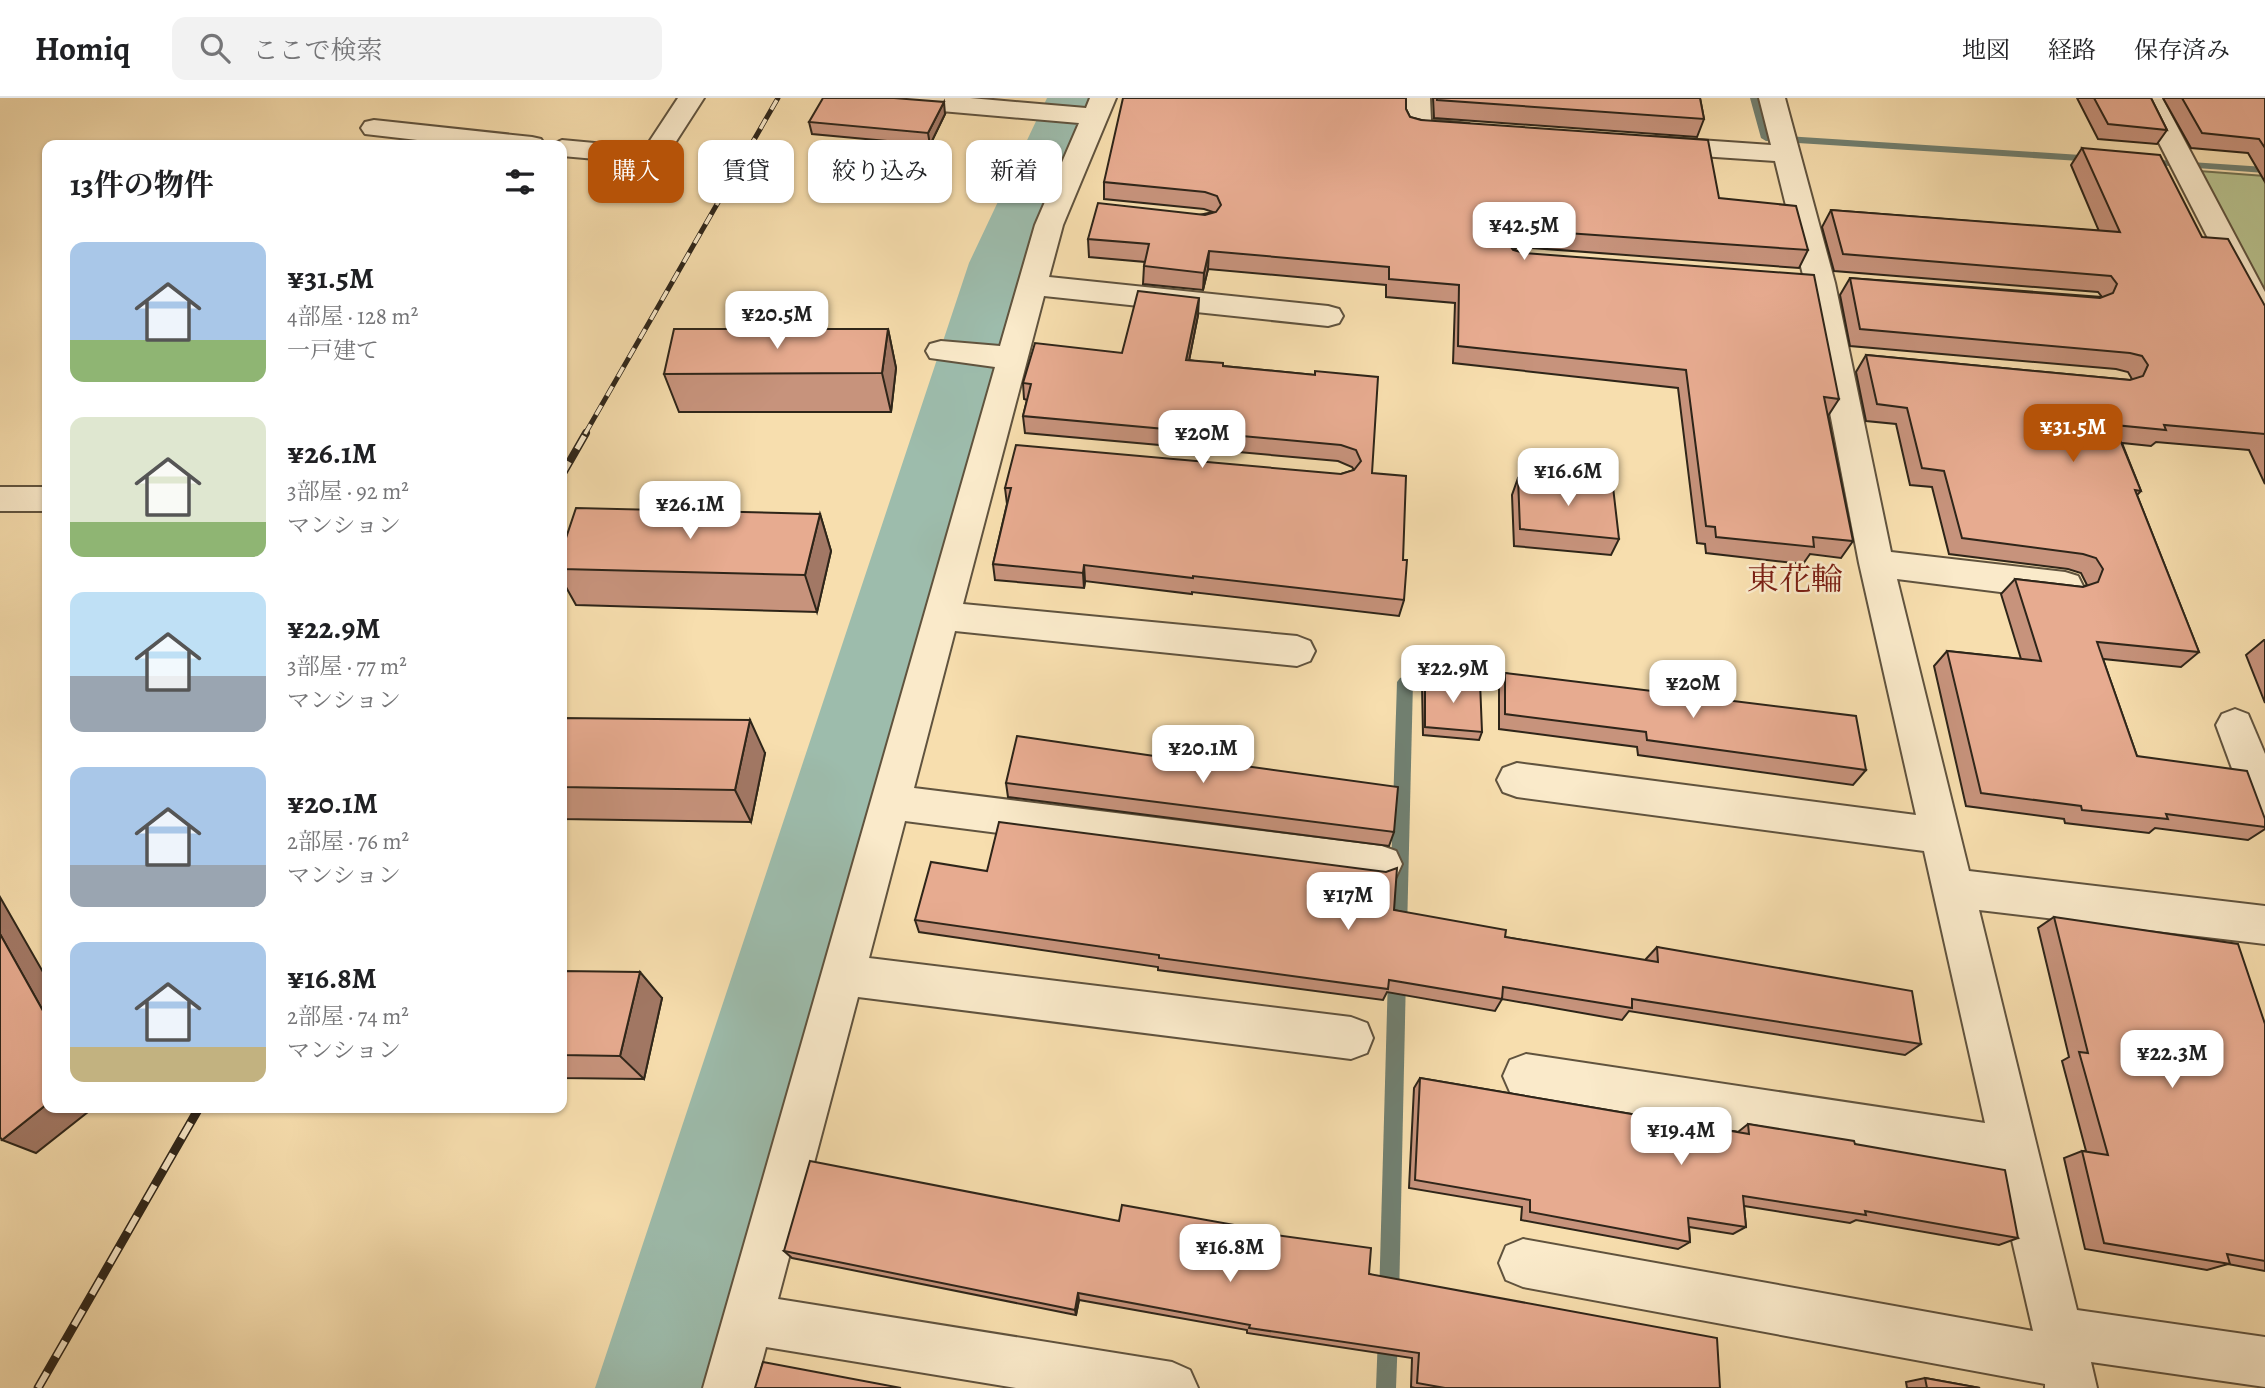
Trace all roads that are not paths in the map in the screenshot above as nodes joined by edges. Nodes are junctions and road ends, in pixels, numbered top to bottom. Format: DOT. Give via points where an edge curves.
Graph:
graph roads {
  1 [pos="691,98"];
  2 [pos="884,98"];
  3 [pos="1417,98"];
  4 [pos="1772,98"];
  5 [pos="2149,98"];
  6 [pos="1095,111"];
  7 [pos="375,127"];
  8 [pos="1486,132"];
  9 [pos="488,140"];
  10 [pos="1636,143"];
  11 [pos="1784,147"];
  12 [pos="567,148"];
  13 [pos="1033,285"];
  14 [pos="2262,309"];
  15 [pos="1328,316"];
  16 [pos="940,352"];
  17 [pos="1011,358"];
  18 [pos="42,497"];
  19 [pos="0,499"];
  20 [pos="1876,564"];
  21 [pos="2067,586"];
  22 [pos="942,616"];
  23 [pos="1297,651"];
  24 [pos="2235,725"];
  25 [pos="1517,780"];
  26 [pos="891,802"];
  27 [pos="2265,808"];
  28 [pos="1941,836"];
  29 [pos="1382,864"];
  30 [pos="1953,888"];
  31 [pos="2265,925"];
  32 [pos="843,975"];
  33 [pos="1351,1038"];
  34 [pos="1526,1076"];
  35 [pos="2016,1152"];
  36 [pos="1523,1263"];
  37 [pos="749,1319"];
  38 [pos="2065,1361"];
  39 [pos="2265,1362"];
  40 [pos="729,1388"];
  41 [pos="1172,1388"];
  1 -- 12 [label="street" via="659,148 641,155"];
  2 -- 6 [label="street" via="1057,114"];
  3 -- 8 [label="street" via="1418,127"];
  4 -- 11 [label="street"];
  5 -- 14 [label="street"];
  6 -- 13 [label="street" via="1052,217"];
  7 -- 9 [label="street"];
  10 -- 11 [label="street"];
  11 -- 20 [label="street" via="1820,282 1851,358"];
  13 -- 15 [label="street"];
  13 -- 17 [label="street"];
  16 -- 17 [label="street"];
  17 -- 22 [label="street" via="1003,445"];
  18 -- 19 [label="street"];
  20 -- 21 [label="street"];
  20 -- 28 [label="street"];
  22 -- 23 [label="street"];
  22 -- 26 [label="street"];
  24 -- 27 [label="street"];
  25 -- 28 [label="street"];
  26 -- 29 [label="street"];
  26 -- 32 [label="street"];
  28 -- 30 [label="street"];
  30 -- 31 [label="street"];
  30 -- 35 [label="street"];
  32 -- 33 [label="street"];
  32 -- 37 [label="street"];
  34 -- 35 [label="street"];
  35 -- 38 [label="street"];
  36 -- 38 [label="street"];
  37 -- 40 [label="street"];
  37 -- 41 [label="street"];
  38 -- 39 [label="street"];
}
